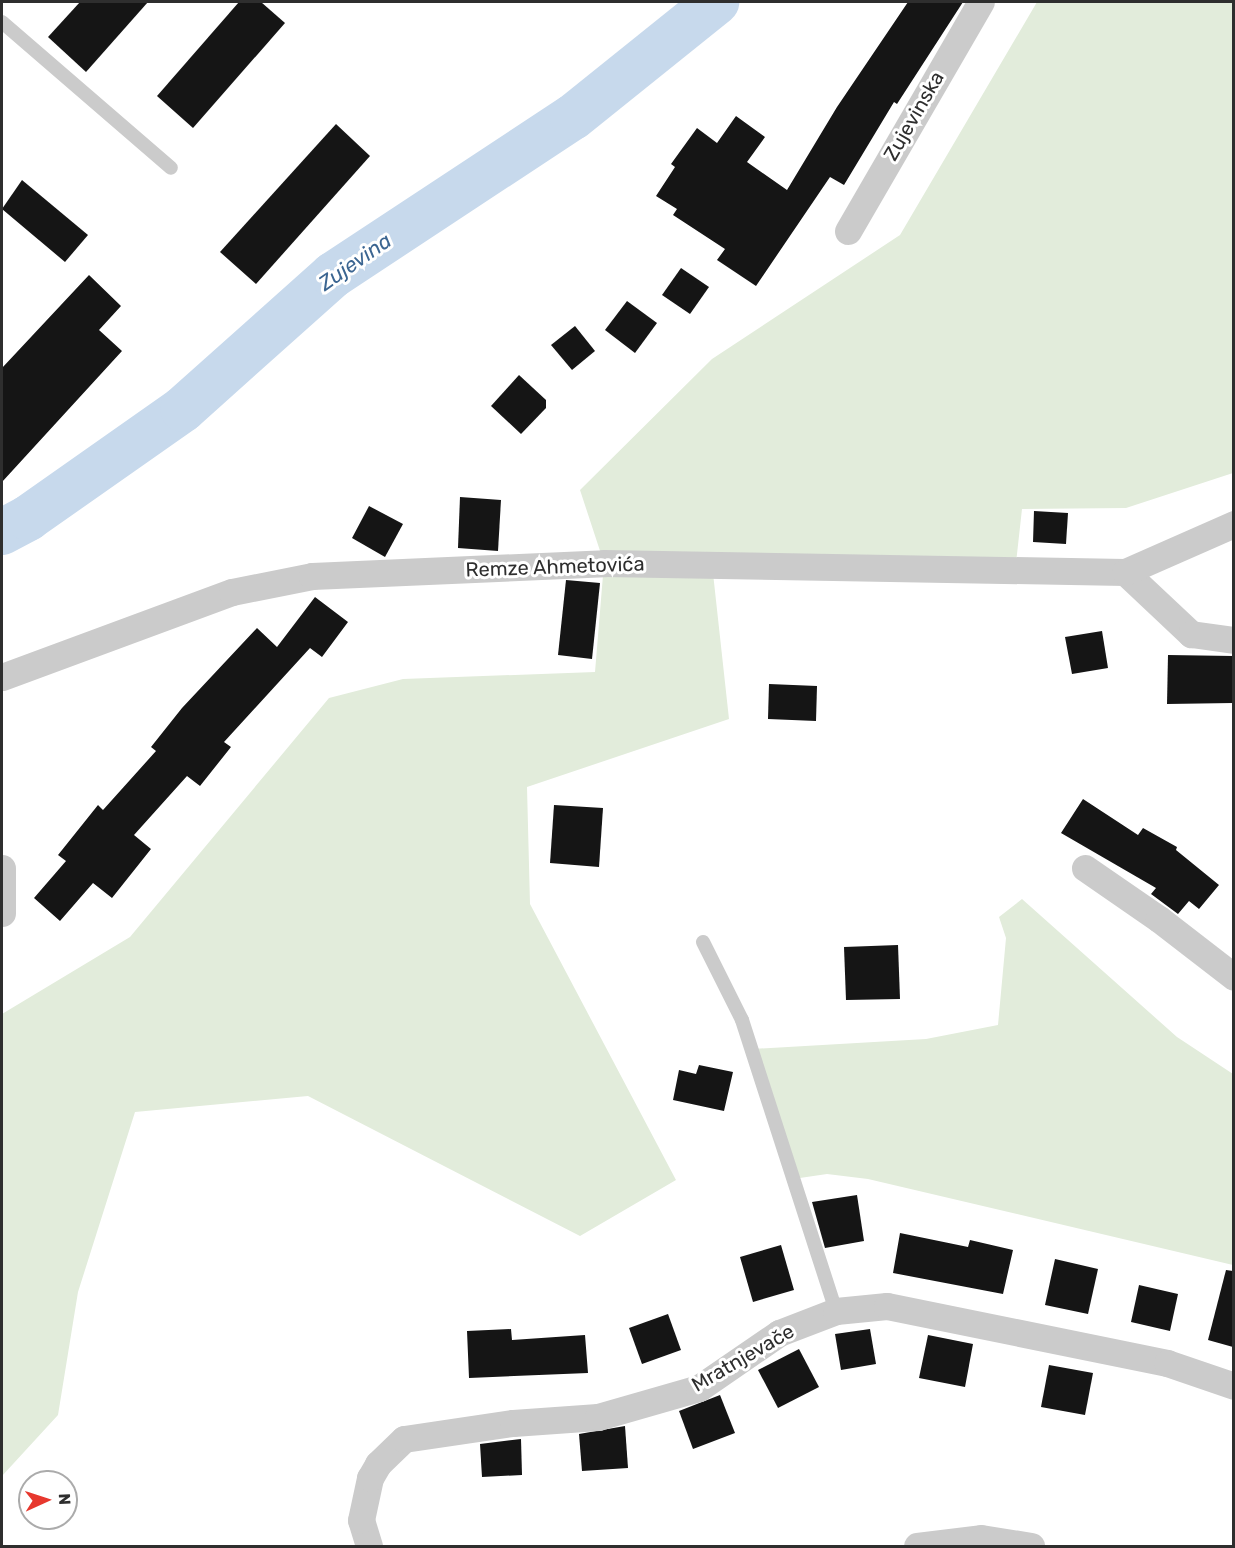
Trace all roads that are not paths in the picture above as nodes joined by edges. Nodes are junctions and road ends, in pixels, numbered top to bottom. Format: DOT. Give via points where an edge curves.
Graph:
graph roads {
  1 [pos="981,2"];
  2 [pos="2,22"];
  3 [pos="171,168"];
  4 [pos="848,231"];
  5 [pos="1233,525"];
  6 [pos="1125,572"];
  7 [pos="1233,640"];
  8 [pos="2,677"];
  9 [pos="2,868"];
  10 [pos="1085,868"];
  11 [pos="2,913"];
  12 [pos="703,942"];
  13 [pos="1233,977"];
  14 [pos="836,1311"];
  15 [pos="1233,1386"];
  16 [pos="369,1546"];
  17 [pos="917,1546"];
  18 [pos="1031,1546"];
  1 -- 4 [label="street, Zujevinska"];
  2 -- 3 [label="lane"];
  5 -- 6 [label="street, Remze Ahmetovića"];
  6 -- 7 [label="street" via="1191,634"];
  6 -- 8 [label="street, Remze Ahmetovića" via="604,563 312,576 232,592"];
  9 -- 11 [label="street"];
  10 -- 13 [label="street"];
  12 -- 14 [label="lane" via="742,1020"];
  14 -- 15 [label="street, Mratnjevače" via="887,1306 1167,1363"];
  14 -- 16 [label="street, Mratnjevače" via="779,1333 699,1388 598,1417 513,1423 404,1438 370,1478 361,1520"];
  17 -- 18 [label="street" via="981,1538"];
}
